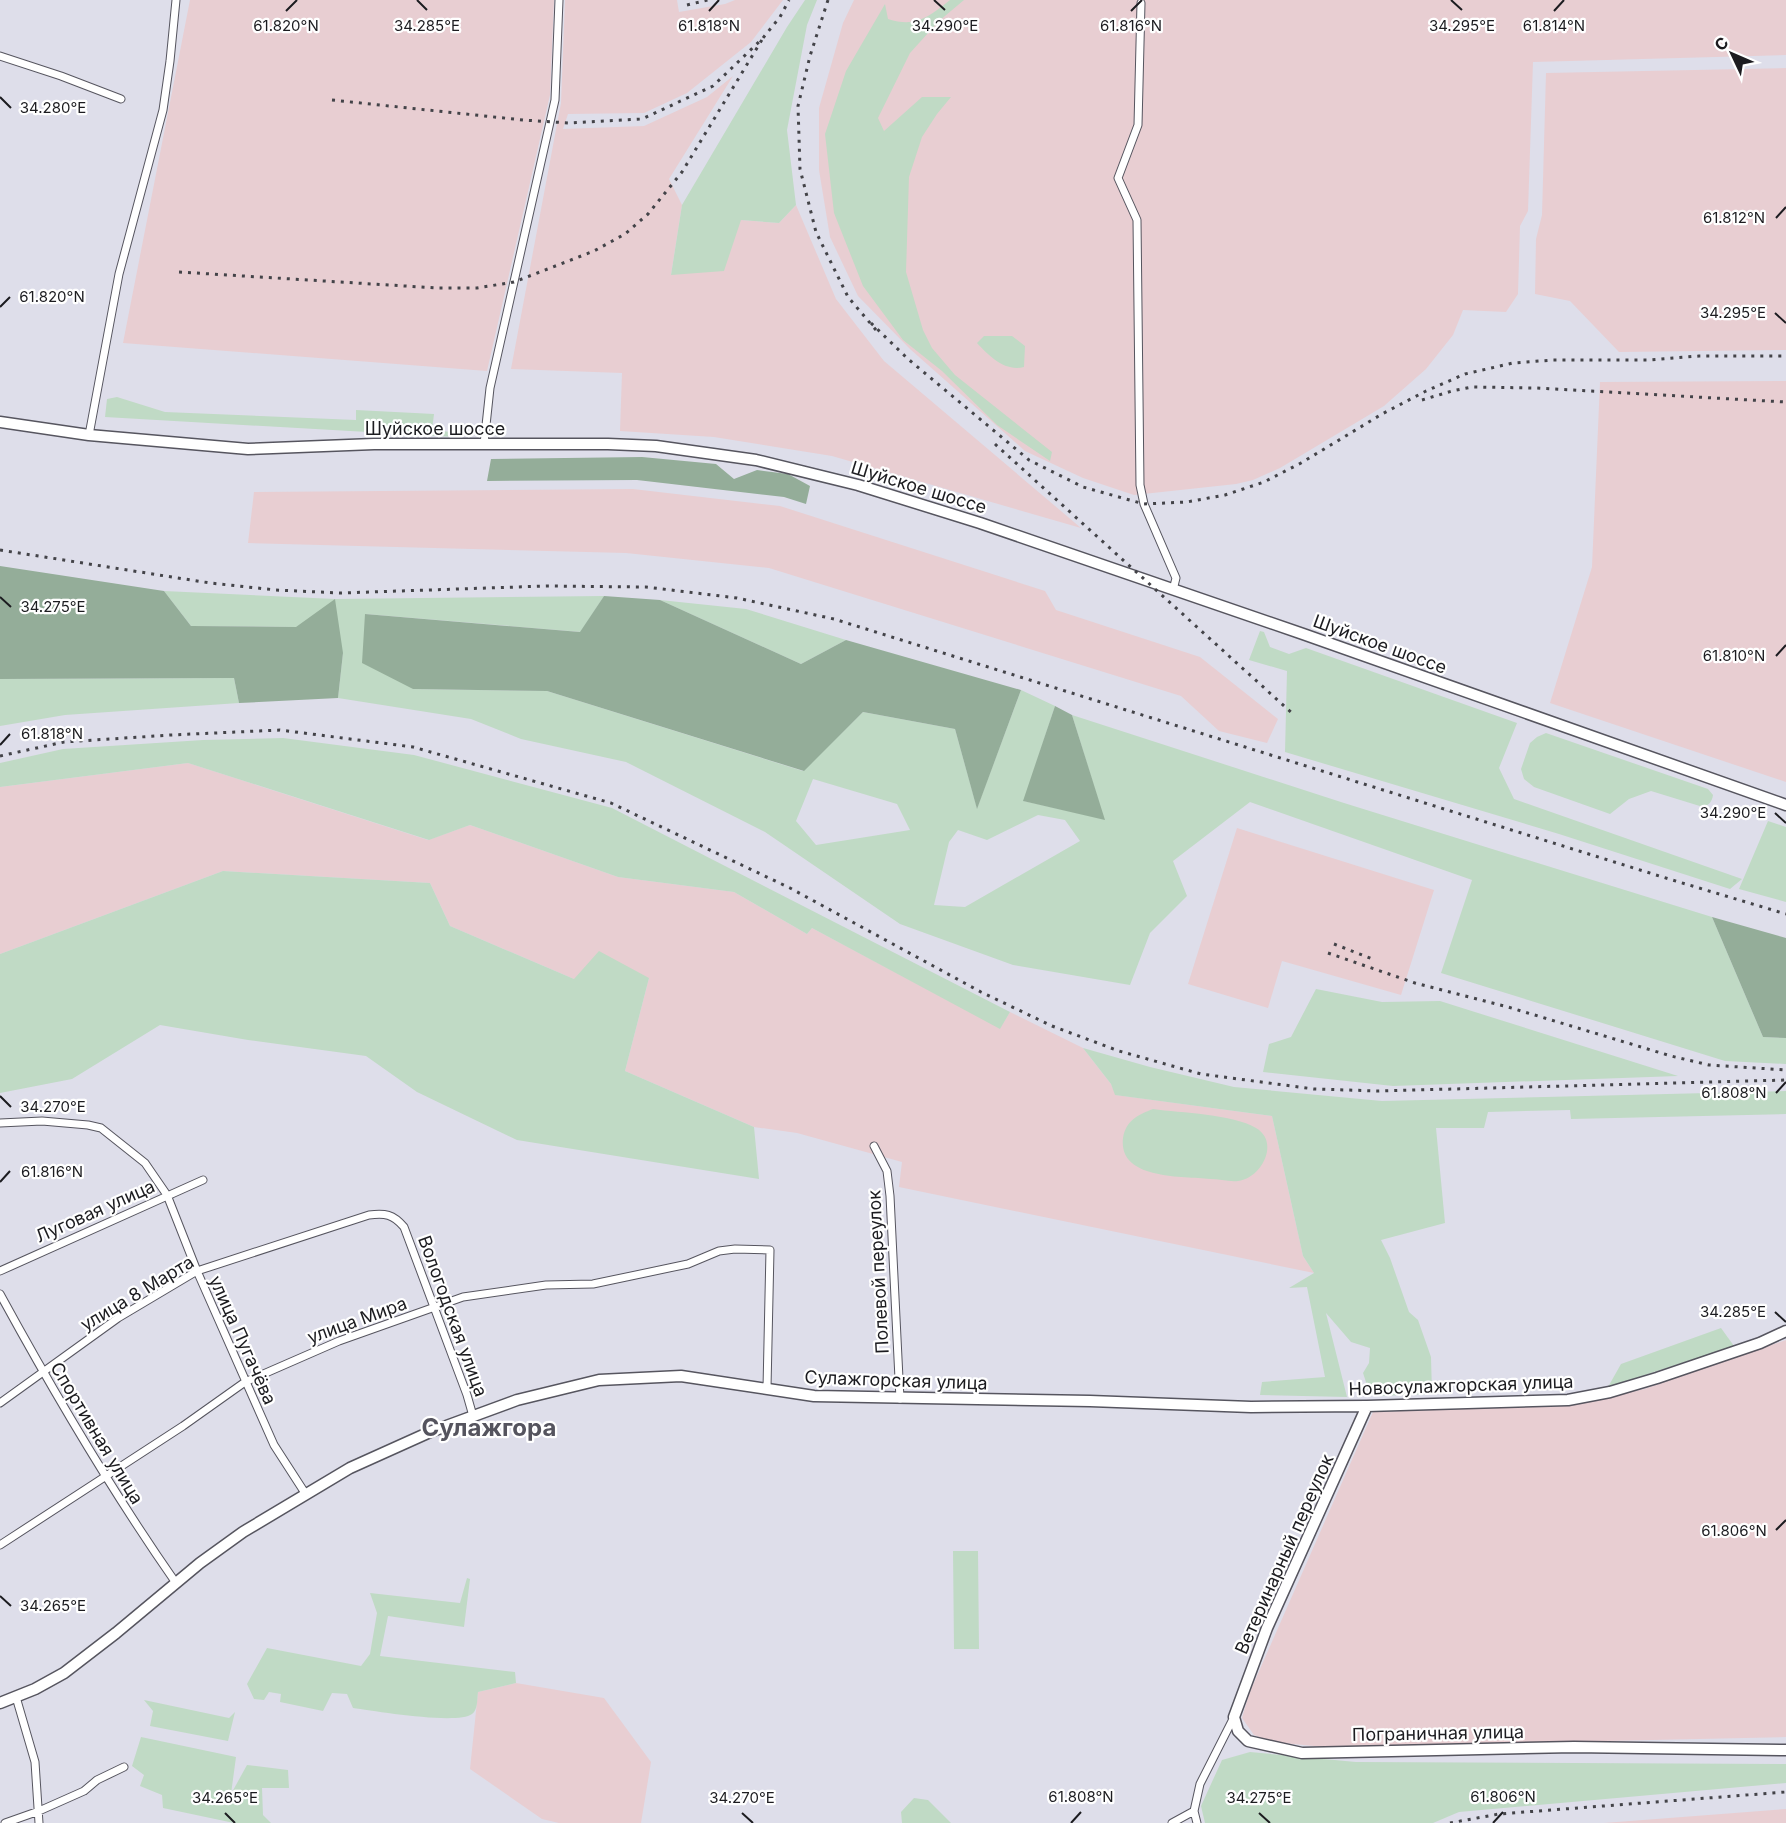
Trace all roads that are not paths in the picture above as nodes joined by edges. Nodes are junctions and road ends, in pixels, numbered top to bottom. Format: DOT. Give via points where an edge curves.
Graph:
graph roads {
  1 [pos="176,0"];
  2 [pos="559,0"];
  3 [pos="1141,3"];
  4 [pos="0,56"];
  5 [pos="121,99"];
  6 [pos="0,422"];
  7 [pos="89,435"];
  8 [pos="484,444"];
  9 [pos="1173,590"];
  10 [pos="1786,805"];
  11 [pos="0,1123"];
  12 [pos="874,1146"];
  13 [pos="203,1180"];
  14 [pos="167,1196"];
  15 [pos="404,1227"];
  16 [pos="0,1271"];
  17 [pos="196,1271"];
  18 [pos="0,1294"];
  19 [pos="434,1309"];
  20 [pos="1786,1331"];
  21 [pos="42,1373"];
  22 [pos="245,1382"];
  23 [pos="767,1389"];
  24 [pos="900,1399"];
  25 [pos="0,1403"];
  26 [pos="1234,1406"];
  27 [pos="1367,1406"];
  28 [pos="473,1416"];
  29 [pos="105,1475"];
  30 [pos="304,1493"];
  31 [pos="0,1545"];
  32 [pos="176,1583"];
  33 [pos="16,1696"];
  34 [pos="0,1703"];
  35 [pos="1234,1717"];
  36 [pos="1786,1750"];
  37 [pos="124,1767"];
  38 [pos="39,1811"];
  39 [pos="1194,1811"];
  40 [pos="5,1823"];
  41 [pos="39,1823"];
  42 [pos="1172,1823"];
  43 [pos="1197,1823"];
  1 -- 7 [label="street" via="163,110 120,274"];
  2 -- 8 [label="street" via="555,100 490,388"];
  3 -- 9 [label="street" via="1138,125 1118,178 1137,220 1140,485 1144,504 1176,578"];
  4 -- 5 [label="street"];
  6 -- 7 [label="main road, Шуйское шоссе"];
  7 -- 8 [label="main road, Шуйское шоссе" via="248,449"];
  8 -- 9 [label="main road, Шуйское шоссе" via="656,446 756,460 858,485 980,523"];
  9 -- 10 [label="main road, Шуйское шоссе"];
  11 -- 14 [label="street, улица Пугачёва" via="42,1121 101,1128 145,1163"];
  12 -- 24 [label="street, Полевой переулок" via="887,1171 890,1196"];
  13 -- 14 [label="street, Луговая улица"];
  14 -- 16 [label="street, Луговая улица"];
  14 -- 17 [label="street, улица Пугачёва"];
  15 -- 17 [label="street, улица 8 Марта" via="396,1218 380,1213 369,1215"];
  15 -- 19 [label="street, Вологодская улица"];
  17 -- 21 [label="street, улица 8 Марта" via="118,1318"];
  17 -- 22 [label="street, улица Пугачёва"];
  18 -- 21 [label="street, Спортивная улица"];
  19 -- 22 [label="street, улица Мира" via="339,1341"];
  19 -- 23 [label="street, улица Мира" via="463,1297 500,1291 593,1284 687,1264 719,1251 770,1250"];
  19 -- 28 [label="street, Вологодская улица"];
  20 -- 27 [label="main road, Новосулажгорская улица" via="1657,1378 1568,1400"];
  21 -- 25 [label="street, улица 8 Марта"];
  21 -- 29 [label="street, Спортивная улица"];
  22 -- 29 [label="street, улица Мира"];
  22 -- 30 [label="street, улица Пугачёва" via="274,1445"];
  23 -- 24 [label="main road, Сулажгорская улица" via="814,1396"];
  23 -- 28 [label="main road, Сулажгорская улица" via="681,1376 599,1380 517,1400"];
  24 -- 26 [label="main road, Сулажгорская улица"];
  26 -- 27 [label="main road, Новосулажгорская улица"];
  27 -- 35 [label="main road, Ветеринарный переулок" via="1267,1628"];
  28 -- 30 [label="main road, Сулажгорская улица" via="392,1448"];
  29 -- 31 [label="street, улица Мира"];
  29 -- 32 [label="street, Спортивная улица"];
  30 -- 32 [label="main road, Сулажгорская улица" via="243,1532"];
  32 -- 33 [label="main road, Сулажгорская улица" via="64,1673"];
  33 -- 34 [label="main road, Сулажгорская улица"];
  33 -- 38 [label="street" via="35,1762"];
  35 -- 36 [label="main road, Пограничная улица" via="1238,1731 1248,1741 1302,1753 1574,1747"];
  35 -- 39 [label="street" via="1200,1784"];
  37 -- 38 [label="street"];
  38 -- 40 [label="street"];
  38 -- 41 [label="street"];
  39 -- 42 [label="street"];
  39 -- 43 [label="street"];
}
